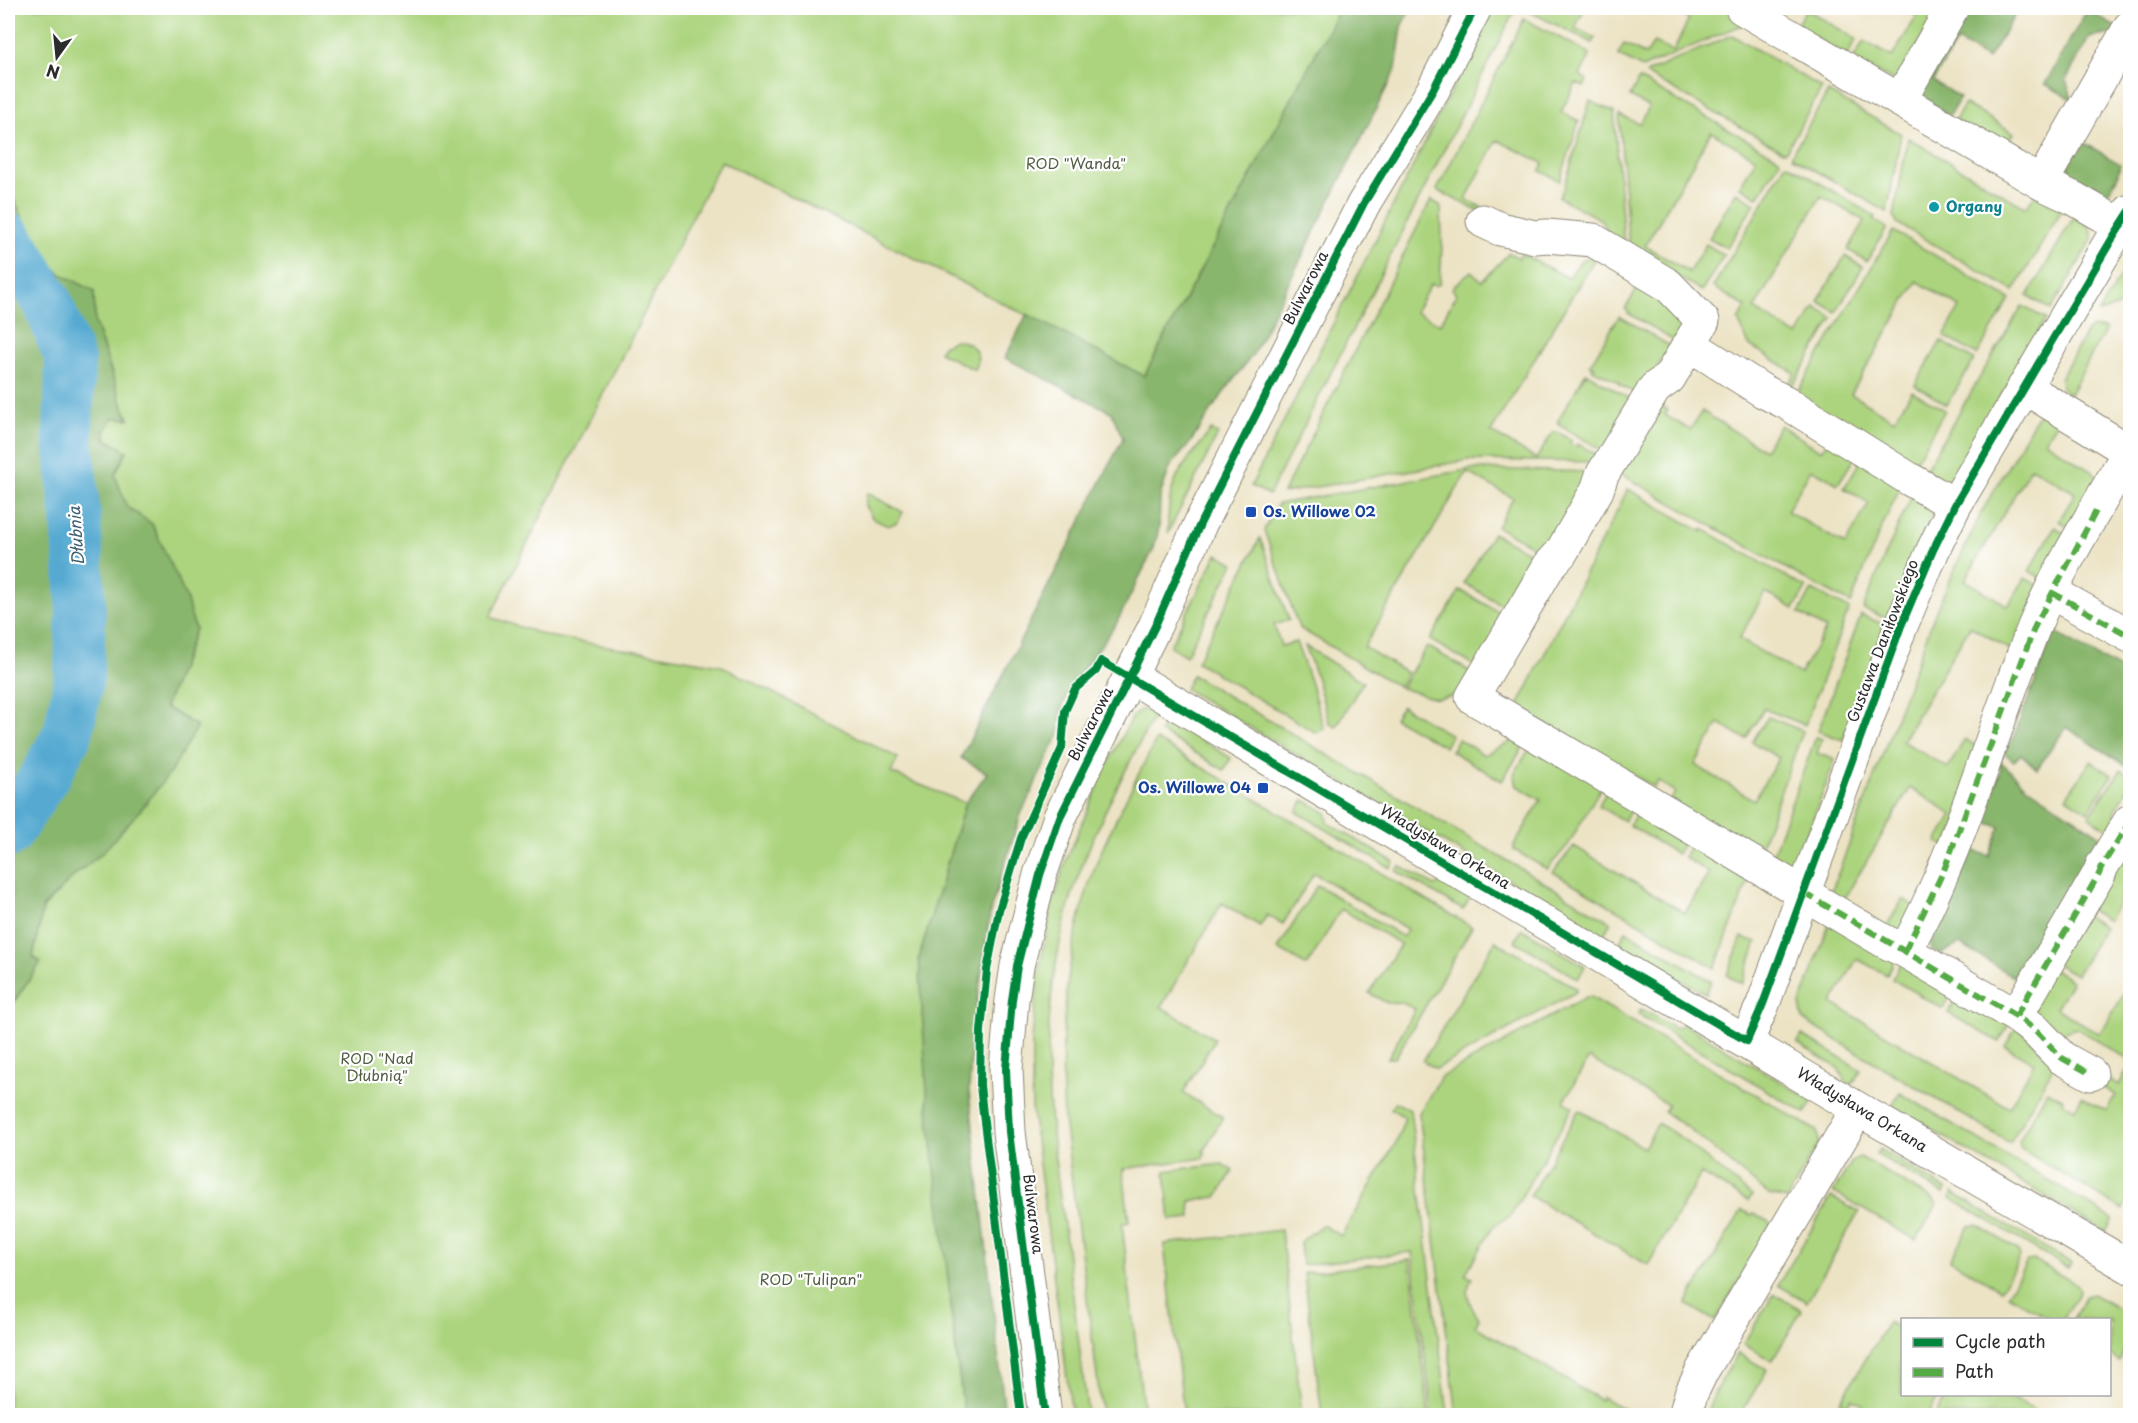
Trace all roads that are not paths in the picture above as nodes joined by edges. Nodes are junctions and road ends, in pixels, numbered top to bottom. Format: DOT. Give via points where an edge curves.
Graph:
graph roads {
  1 [pos="1475,8"];
  2 [pos="1742,8"];
  3 [pos="1952,8"];
  4 [pos="2130,27"];
  5 [pos="1900,100"];
  6 [pos="2041,183"];
  7 [pos="2125,218"];
  8 [pos="1483,220"];
  9 [pos="1689,344"];
  10 [pos="2024,387"];
  11 [pos="2130,451"];
  12 [pos="1955,505"];
  13 [pos="2051,592"];
  14 [pos="2130,636"];
  15 [pos="1130,676"];
  16 [pos="2130,821"];
  17 [pos="1804,893"];
  18 [pos="1905,951"];
  19 [pos="2016,1016"];
  20 [pos="1747,1041"];
  21 [pos="2091,1074"];
  22 [pos="1858,1108"];
  23 [pos="2130,1267"];
  24 [pos="1045,1416"];
  25 [pos="1685,1416"];
  1 -- 15 [label="street, Bulwarowa" via="1433,90 1364,204 1201,522"];
  2 -- 5 [label="street"];
  3 -- 5 [label="street"];
  4 -- 6 [label="street"];
  5 -- 6 [label="street"];
  6 -- 7 [label="street"];
  7 -- 10 [label="street, Gustawa Daniłowskiego"];
  8 -- 9 [label="street" via="1500,229 1535,237 1593,240 1668,285 1703,321"];
  9 -- 12 [label="street"];
  9 -- 17 [label="street" via="1669,378 1654,388 1472,697"];
  10 -- 11 [label="street"];
  10 -- 12 [label="street, Gustawa Daniłowskiego"];
  11 -- 13 [label="street"];
  12 -- 17 [label="street, Gustawa Daniłowskiego" via="1905,616"];
  13 -- 14 [label="street"];
  13 -- 18 [label="street" via="1944,870"];
  15 -- 20 [label="street, Władysława Orkana"];
  15 -- 24 [label="street, Bulwarowa" via="1060,817 1029,911 1012,1000 1007,1112"];
  16 -- 19 [label="street"];
  17 -- 18 [label="street"];
  17 -- 20 [label="street, Gustawa Daniłowskiego"];
  18 -- 19 [label="street"];
  19 -- 21 [label="street" via="2062,1058"];
  20 -- 22 [label="street, Władysława Orkana"];
  22 -- 23 [label="street, Władysława Orkana"];
  22 -- 25 [label="street" via="1702,1371"];
}
